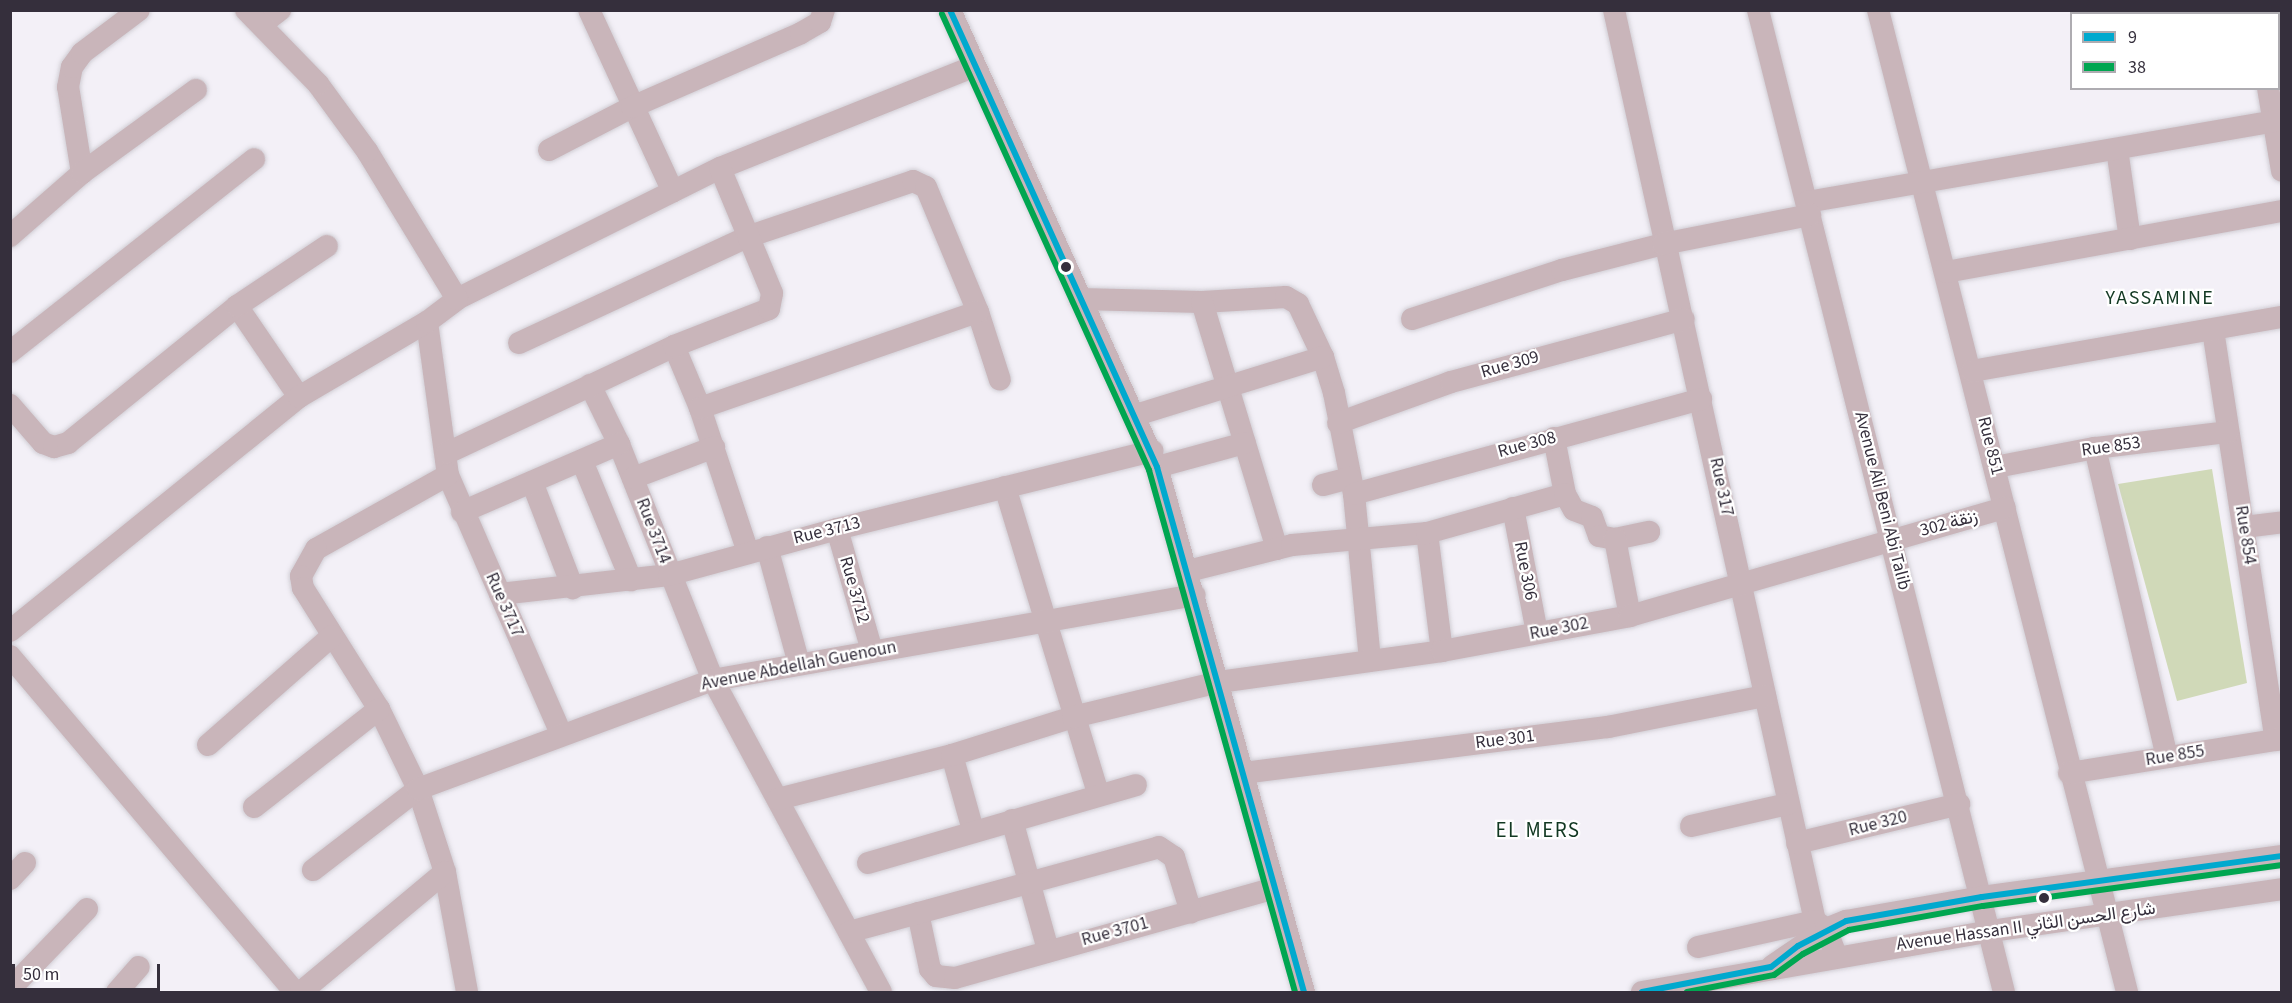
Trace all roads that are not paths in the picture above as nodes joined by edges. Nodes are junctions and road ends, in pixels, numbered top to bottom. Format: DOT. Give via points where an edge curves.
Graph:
graph roads {
  1 [pos="139,10"];
  2 [pos="589,10"];
  3 [pos="824,10"];
  4 [pos="950,10"];
  5 [pos="1614,10"];
  6 [pos="1758,10"];
  7 [pos="1881,11"];
  8 [pos="263,15"];
  9 [pos="973,67"];
  10 [pos="196,90"];
  11 [pos="2269,90"];
  12 [pos="632,107"];
  13 [pos="2278,120"];
  14 [pos="2117,149"];
  15 [pos="549,150"];
  16 [pos="254,159"];
  17 [pos="720,168"];
  18 [pos="2282,171"];
  19 [pos="82,173"];
  20 [pos="1922,181"];
  21 [pos="673,192"];
  22 [pos="1808,208"];
  23 [pos="2282,211"];
  24 [pos="10,236"];
  25 [pos="750,236"];
  26 [pos="2130,239"];
  27 [pos="1664,244"];
  28 [pos="327,246"];
  29 [pos="1946,272"];
  30 [pos="457,299"];
  31 [pos="1080,299"];
  32 [pos="1202,302"];
  33 [pos="237,306"];
  34 [pos="978,312"];
  35 [pos="2282,317"];
  36 [pos="1684,319"];
  37 [pos="1412,320"];
  38 [pos="427,322"];
  39 [pos="2213,330"];
  40 [pos="519,343"];
  41 [pos="674,346"];
  42 [pos="10,352"];
  43 [pos="1323,357"];
  44 [pos="1972,371"];
  45 [pos="1000,380"];
  46 [pos="590,384"];
  47 [pos="1228,386"];
  48 [pos="299,397"];
  49 [pos="1701,399"];
  50 [pos="10,405"];
  51 [pos="700,408"];
  52 [pos="1136,415"];
  53 [pos="1338,423"];
  54 [pos="2228,432"];
  55 [pos="1554,438"];
  56 [pos="1245,442"];
  57 [pos="619,444"];
  58 [pos="714,447"];
  59 [pos="2095,448"];
  60 [pos="1154,459"];
  61 [pos="582,461"];
  62 [pos="447,464"];
  63 [pos="1995,467"];
  64 [pos="633,478"];
  65 [pos="532,482"];
  66 [pos="1323,484"];
  67 [pos="1352,486"];
  68 [pos="1005,487"];
  69 [pos="1564,494"];
  70 [pos="1513,508"];
  71 [pos="2005,508"];
  72 [pos="462,512"];
  73 [pos="2282,522"];
  74 [pos="2244,527"];
  75 [pos="837,529"];
  76 [pos="1649,532"];
  77 [pos="1427,533"];
  78 [pos="1615,539"];
  79 [pos="1892,540"];
  80 [pos="1358,542"];
  81 [pos="758,549"];
  82 [pos="1277,549"];
  83 [pos="1188,571"];
  84 [pos="669,575"];
  85 [pos="631,580"];
  86 [pos="1743,586"];
  87 [pos="573,588"];
  88 [pos="500,594"];
  89 [pos="1195,595"];
  90 [pos="1630,616"];
  91 [pos="1047,622"];
  92 [pos="10,631"];
  93 [pos="1537,633"];
  94 [pos="332,636"];
  95 [pos="872,651"];
  96 [pos="1442,651"];
  97 [pos="10,656"];
  98 [pos="1370,660"];
  99 [pos="798,664"];
  100 [pos="712,680"];
  101 [pos="1219,682"];
  102 [pos="1765,696"];
  103 [pos="379,710"];
  104 [pos="1073,717"];
  105 [pos="561,734"];
  106 [pos="2279,740"];
  107 [pos="208,745"];
  108 [pos="952,755"];
  109 [pos="2167,757"];
  110 [pos="1243,773"];
  111 [pos="2069,773"];
  112 [pos="1136,785"];
  113 [pos="418,789"];
  114 [pos="1098,794"];
  115 [pos="778,799"];
  116 [pos="1788,804"];
  117 [pos="1959,804"];
  118 [pos="254,807"];
  119 [pos="1012,820"];
  120 [pos="1691,826"];
  121 [pos="973,830"];
  122 [pos="1797,843"];
  123 [pos="2282,856"];
  124 [pos="868,863"];
  125 [pos="313,870"];
  126 [pos="445,872"];
  127 [pos="1029,881"];
  128 [pos="2098,883"];
  129 [pos="1275,888"];
  130 [pos="2282,890"];
  131 [pos="1982,897"];
  132 [pos="87,909"];
  133 [pos="1191,912"];
  134 [pos="918,913"];
  135 [pos="2106,915"];
  136 [pos="1820,925"];
  137 [pos="1991,931"];
  138 [pos="849,933"];
  139 [pos="1698,947"];
  140 [pos="1048,950"];
  141 [pos="1837,957"];
  142 [pos="139,967"];
  143 [pos="1771,967"];
  144 [pos="10,989"];
  145 [pos="117,993"];
  146 [pos="295,993"];
  147 [pos="302,993"];
  148 [pos="467,993"];
  149 [pos="881,993"];
  150 [pos="1304,993"];
  151 [pos="1642,993"];
  152 [pos="2004,993"];
  153 [pos="2127,993"];
  1 -- 19 [label="street" via="82,53 72,67 68,87"];
  2 -- 12 [label="street"];
  3 -- 12 [label="street" via="820,22 801,33"];
  4 -- 9 [label="street"];
  5 -- 27 [label="street, Rue 317"];
  6 -- 22 [label="street, Avenue Ali Beni Abi Talib"];
  7 -- 20 [label="street, Rue 851"];
  8 -- 30 [label="street" via="367,151"];
  9 -- 17 [label="street"];
  9 -- 31 [label="street"];
  10 -- 19 [label="street"];
  11 -- 13 [label="street"];
  12 -- 15 [label="street"];
  12 -- 21 [label="street"];
  13 -- 14 [label="street"];
  13 -- 18 [label="street"];
  14 -- 20 [label="street"];
  14 -- 26 [label="street"];
  16 -- 42 [label="street"];
  17 -- 21 [label="street"];
  17 -- 25 [label="street"];
  19 -- 24 [label="street"];
  20 -- 22 [label="street"];
  20 -- 29 [label="street, Rue 851"];
  21 -- 30 [label="street"];
  22 -- 27 [label="street"];
  22 -- 79 [label="street, Avenue Ali Beni Abi Talib"];
  23 -- 26 [label="street"];
  25 -- 34 [label="street" via="902,182 914,182 926,187"];
  25 -- 40 [label="street"];
  25 -- 41 [label="street" via="772,293 769,309"];
  26 -- 29 [label="street"];
  27 -- 36 [label="street, Rue 317"];
  27 -- 37 [label="street" via="1562,270"];
  28 -- 33 [label="street"];
  29 -- 44 [label="street, Rue 851"];
  30 -- 38 [label="street"];
  31 -- 32 [label="street"];
  31 -- 52 [label="street"];
  32 -- 43 [label="street" via="1293,299"];
  32 -- 47 [label="street"];
  33 -- 48 [label="street"];
  33 -- 50 [label="street" via="68,443 54,447 43,442"];
  34 -- 45 [label="street"];
  34 -- 51 [label="street"];
  35 -- 39 [label="street"];
  36 -- 49 [label="street, Rue 317"];
  36 -- 53 [label="street, Rue 309" via="1451,382"];
  38 -- 48 [label="street"];
  38 -- 62 [label="street, Rue 3717"];
  39 -- 44 [label="street"];
  39 -- 54 [label="street, Rue 854"];
  41 -- 46 [label="street"];
  41 -- 51 [label="street"];
  43 -- 47 [label="street"];
  43 -- 53 [label="street"];
  44 -- 63 [label="street, Rue 851"];
  46 -- 57 [label="street, Rue 3714"];
  46 -- 62 [label="street"];
  47 -- 52 [label="street"];
  47 -- 56 [label="street"];
  48 -- 92 [label="street"];
  49 -- 55 [label="street, Rue 308"];
  49 -- 86 [label="street, Rue 317"];
  51 -- 58 [label="street"];
  52 -- 60 [label="street"];
  53 -- 67 [label="street"];
  54 -- 59 [label="street, Rue 853"];
  54 -- 74 [label="street, Rue 854"];
  55 -- 67 [label="street, Rue 308"];
  55 -- 69 [label="street"];
  56 -- 60 [label="street, Rue 3713"];
  56 -- 82 [label="street"];
  57 -- 61 [label="street"];
  57 -- 64 [label="street, Rue 3714"];
  58 -- 64 [label="street"];
  58 -- 81 [label="street"];
  59 -- 63 [label="street, Rue 853"];
  59 -- 109 [label="street"];
  60 -- 68 [label="street, Rue 3713"];
  60 -- 83 [label="street"];
  61 -- 65 [label="street"];
  61 -- 85 [label="street"];
  62 -- 72 [label="street, Rue 3717"];
  62 -- 94 [label="street" via="316,549 306,562 301,576 303,588"];
  63 -- 71 [label="street, Rue 851"];
  64 -- 84 [label="street, Rue 3714"];
  65 -- 72 [label="street"];
  65 -- 87 [label="street"];
  66 -- 67 [label="street, Rue 308"];
  67 -- 80 [label="street"];
  68 -- 75 [label="street, Rue 3713"];
  68 -- 91 [label="street"];
  69 -- 70 [label="street"];
  69 -- 78 [label="street" via="1574,510 1592,518 1599,536"];
  70 -- 77 [label="street"];
  70 -- 93 [label="street, Rue 306"];
  71 -- 79 [label="street, زنقة 302"];
  71 -- 111 [label="street, Rue 851"];
  72 -- 88 [label="street, Rue 3717"];
  73 -- 74 [label="street"];
  74 -- 106 [label="street, Rue 854"];
  75 -- 81 [label="street, Rue 3713"];
  75 -- 95 [label="street, Rue 3712"];
  76 -- 78 [label="street"];
  77 -- 80 [label="street"];
  77 -- 96 [label="street"];
  78 -- 90 [label="street"];
  79 -- 86 [label="street, Rue 302"];
  79 -- 117 [label="street, Avenue Ali Beni Abi Talib"];
  80 -- 82 [label="street"];
  80 -- 98 [label="street"];
  81 -- 84 [label="street, Rue 3713"];
  81 -- 99 [label="street"];
  82 -- 83 [label="street"];
  83 -- 89 [label="street"];
  84 -- 85 [label="street, Rue 3713"];
  84 -- 100 [label="street, Rue 3714"];
  85 -- 87 [label="street, Rue 3713"];
  86 -- 90 [label="street, Rue 302"];
  86 -- 102 [label="street, Rue 317"];
  87 -- 88 [label="street, Rue 3713"];
  88 -- 105 [label="street, Rue 3717"];
  89 -- 91 [label="street, Avenue Abdellah Guenoun"];
  89 -- 101 [label="street"];
  90 -- 93 [label="street, Rue 302"];
  91 -- 95 [label="street, Avenue Abdellah Guenoun"];
  91 -- 104 [label="street"];
  93 -- 96 [label="street, Rue 302"];
  94 -- 103 [label="street"];
  94 -- 107 [label="street"];
  95 -- 99 [label="street, Avenue Abdellah Guenoun"];
  96 -- 98 [label="street, Rue 302"];
  97 -- 146 [label="street"];
  98 -- 101 [label="street, Rue 302"];
  99 -- 100 [label="street, Avenue Abdellah Guenoun"];
  100 -- 105 [label="street, Avenue Abdellah Guenoun"];
  100 -- 115 [label="street, Rue 3714"];
  101 -- 104 [label="street, Rue 302"];
  101 -- 110 [label="street"];
  102 -- 110 [label="street, Rue 301" via="1608,727"];
  102 -- 116 [label="street, Rue 317"];
  103 -- 113 [label="street"];
  103 -- 118 [label="street"];
  104 -- 108 [label="street, Rue 302"];
  104 -- 114 [label="street"];
  105 -- 113 [label="street, Avenue Abdellah Guenoun"];
  106 -- 109 [label="street, Rue 855"];
  108 -- 115 [label="street, Rue 302"];
  108 -- 121 [label="street"];
  109 -- 111 [label="street, Rue 855"];
  110 -- 129 [label="street"];
  111 -- 128 [label="street, Rue 851"];
  112 -- 114 [label="street"];
  113 -- 125 [label="street, Avenue Abdellah Guenoun"];
  113 -- 126 [label="street"];
  114 -- 119 [label="street"];
  115 -- 138 [label="street, Rue 3714"];
  116 -- 120 [label="street"];
  116 -- 122 [label="street, Rue 317"];
  117 -- 122 [label="street, Rue 320"];
  117 -- 131 [label="street, Avenue Ali Beni Abi Talib"];
  119 -- 121 [label="street"];
  119 -- 127 [label="street"];
  121 -- 124 [label="street"];
  122 -- 136 [label="street, Rue 317"];
  123 -- 128 [label="street, Avenue Hassan II شارع الحسن الثاني"];
  126 -- 147 [label="street"];
  126 -- 148 [label="street"];
  127 -- 133 [label="street" via="1166,848 1174,856"];
  127 -- 134 [label="street"];
  127 -- 140 [label="street"];
  128 -- 131 [label="street, Avenue Hassan II شارع الحسن الثاني"];
  128 -- 135 [label="street, Rue 851"];
  129 -- 133 [label="street, Rue 3701"];
  129 -- 150 [label="street"];
  130 -- 135 [label="street, Avenue Hassan II شارع الحسن الثاني"];
  131 -- 136 [label="street, Avenue Hassan II شارع الحسن الثاني"];
  131 -- 137 [label="street, Avenue Ali Beni Abi Talib"];
  132 -- 144 [label="street"];
  133 -- 140 [label="street, Rue 3701"];
  134 -- 138 [label="street"];
  134 -- 140 [label="street, Rue 3701" via="930,969 936,976 955,978"];
  135 -- 137 [label="street, Avenue Hassan II شارع الحسن الثاني"];
  135 -- 153 [label="street, Rue 851"];
  136 -- 139 [label="street"];
  136 -- 141 [label="street, Rue 317"];
  136 -- 143 [label="street, Avenue Hassan II شارع الحسن الثاني"];
  137 -- 141 [label="street, Avenue Hassan II شارع الحسن الثاني"];
  137 -- 152 [label="street, Avenue Ali Beni Abi Talib"];
  138 -- 149 [label="street, Rue 3714"];
  141 -- 143 [label="street, Avenue Hassan II شارع الحسن الثاني"];
  142 -- 145 [label="street"];
  143 -- 151 [label="street, Avenue Hassan II شارع الحسن الثاني"];
}
